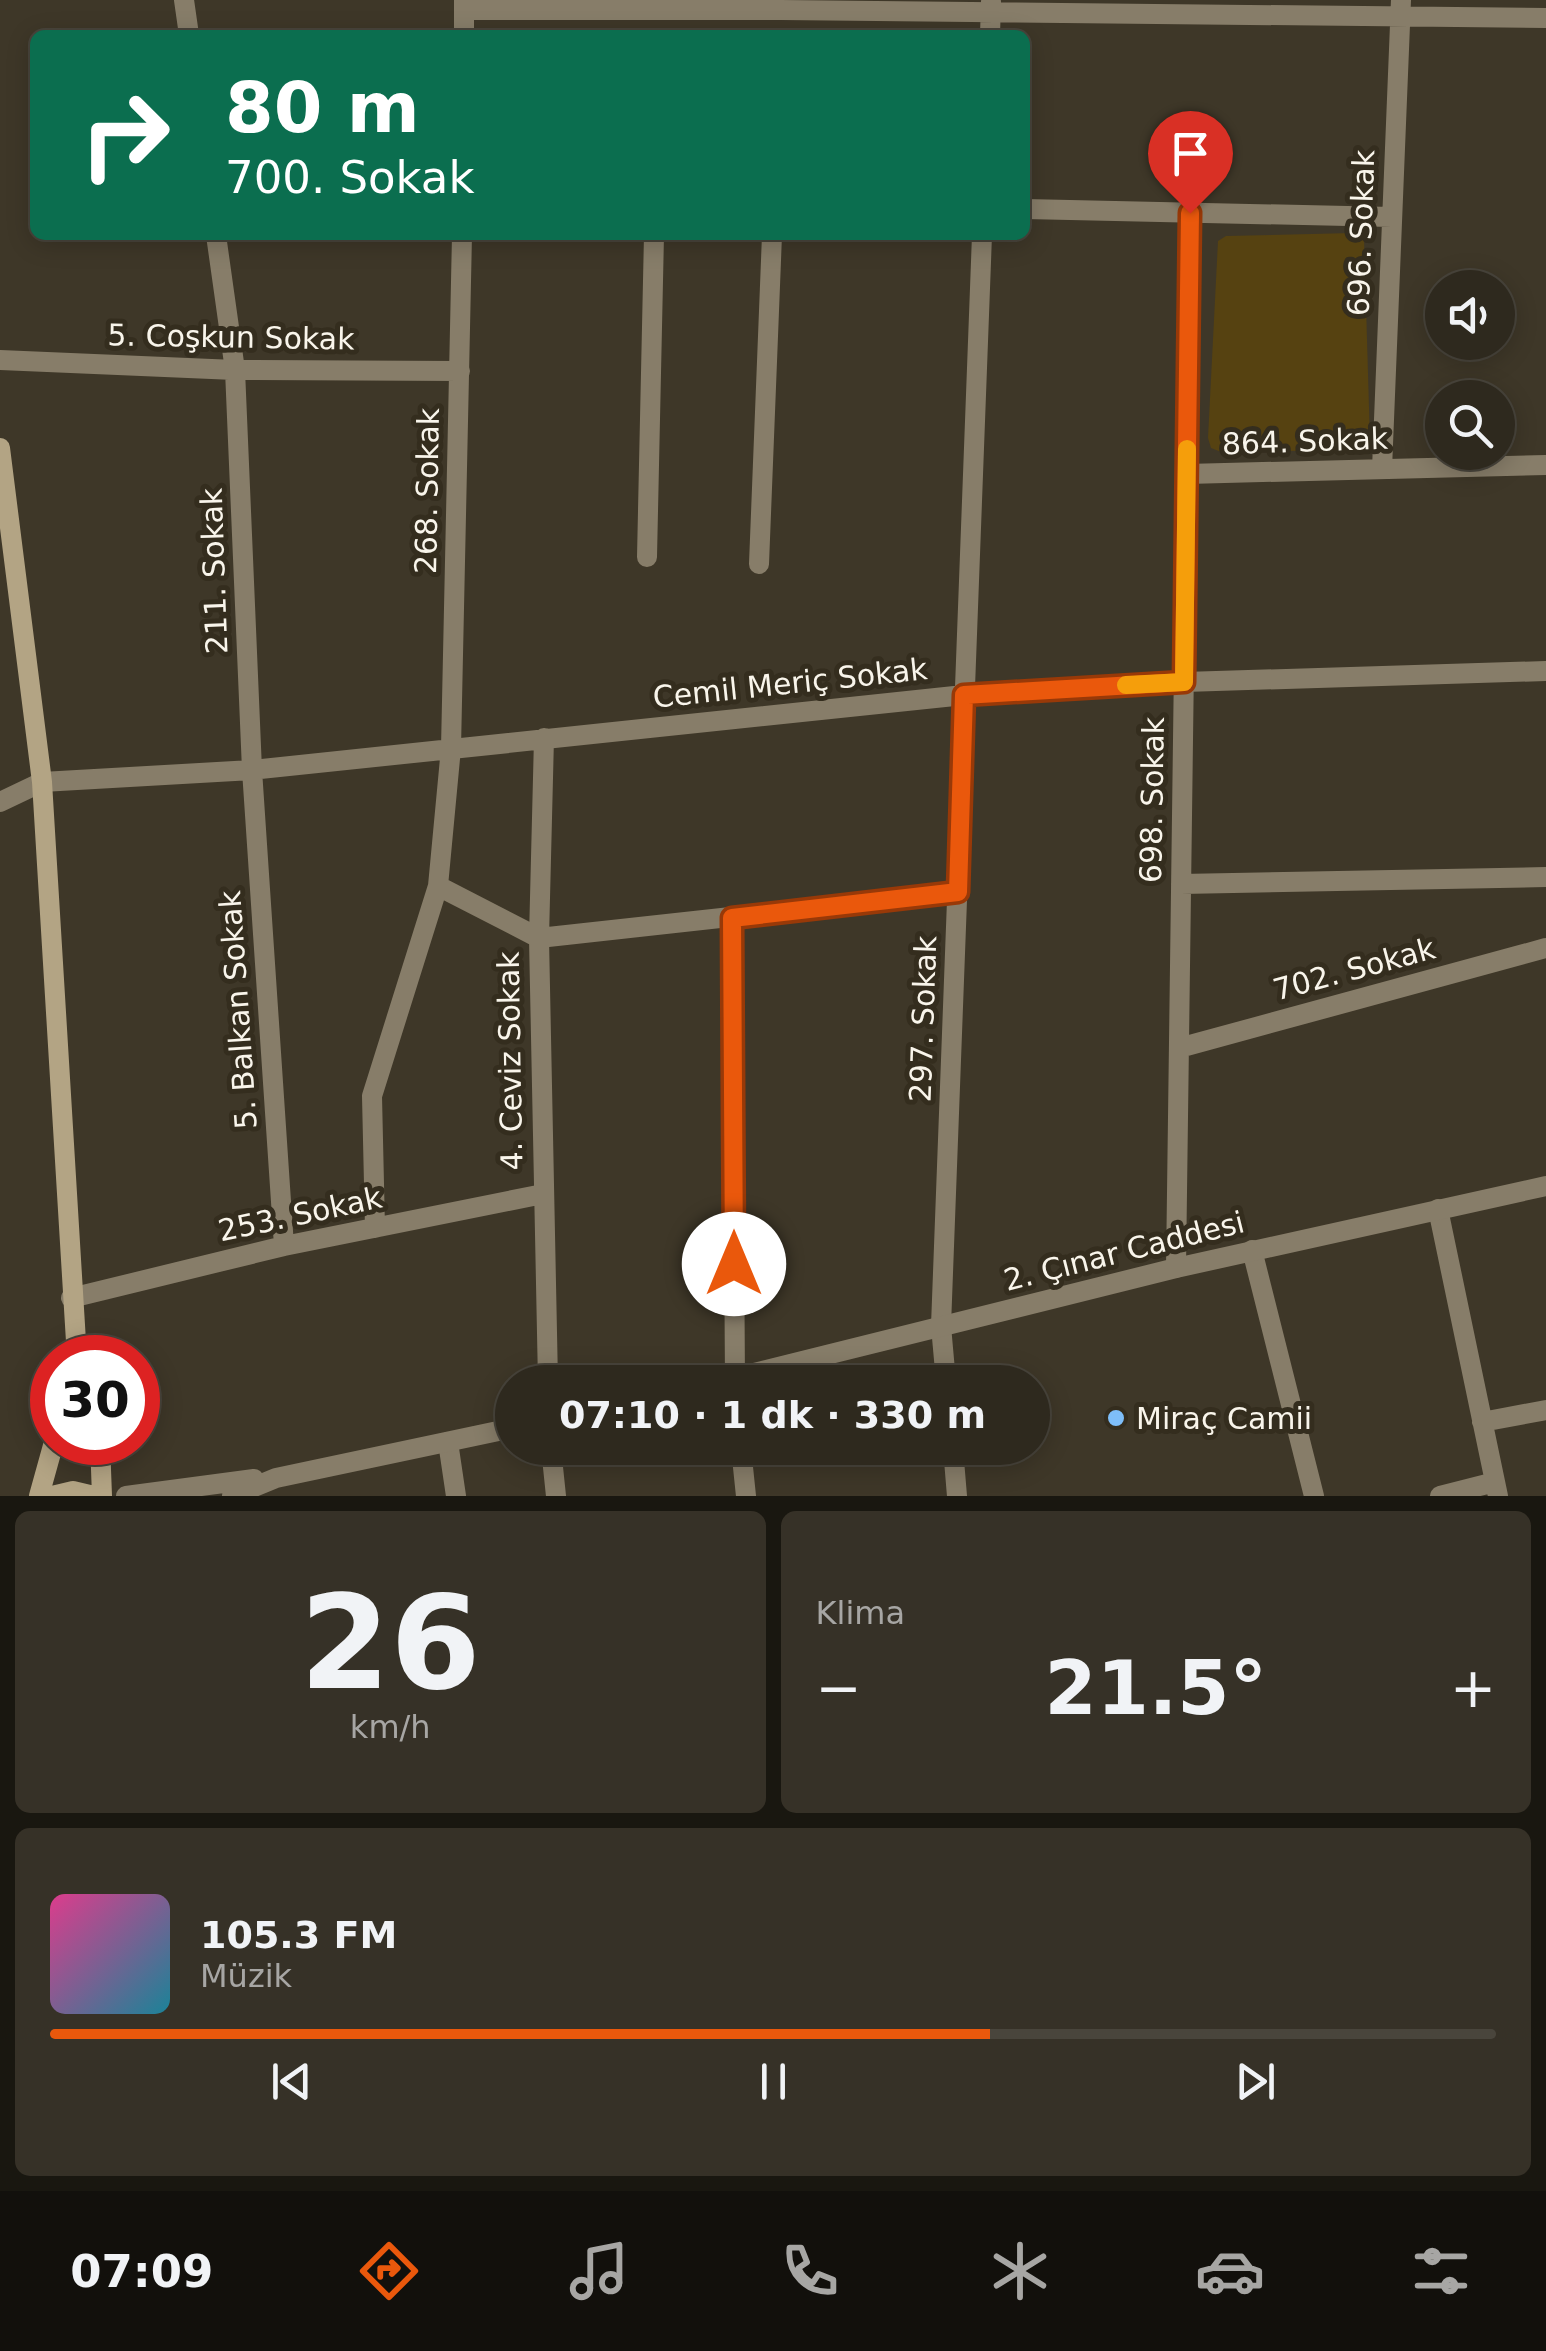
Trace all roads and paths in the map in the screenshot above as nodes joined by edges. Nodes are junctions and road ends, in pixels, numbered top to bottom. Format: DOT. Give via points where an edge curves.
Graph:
graph roads {
  1 [pos="192,2"];
  2 [pos="464,5"];
  3 [pos="781,5"];
  4 [pos="991,6"];
  5 [pos="1203,7"];
  6 [pos="1400,8"];
  7 [pos="1546,18"];
  8 [pos="189,30"];
  9 [pos="1030,210"];
  10 [pos="1190,213"];
  11 [pos="1392,217"];
  12 [pos="217,240"];
  13 [pos="462,240"];
  14 [pos="654,240"];
  15 [pos="772,240"];
  16 [pos="982,240"];
  17 [pos="0,360"];
  18 [pos="235,370"];
  19 [pos="460,370"];
  20 [pos="0,448"];
  21 [pos="1546,465"];
  22 [pos="1382,468"];
  23 [pos="1186,474"];
  24 [pos="647,557"];
  25 [pos="759,564"];
  26 [pos="1546,672"];
  27 [pos="1184,682"];
  28 [pos="964,695"];
  29 [pos="544,738"];
  30 [pos="451,748"];
  31 [pos="252,770"];
  32 [pos="42,782"];
  33 [pos="0,802"];
  34 [pos="1546,877"];
  35 [pos="1181,884"];
  36 [pos="438,886"];
  37 [pos="958,892"];
  38 [pos="732,918"];
  39 [pos="538,938"];
  40 [pos="1546,948"];
  41 [pos="1178,1048"];
  42 [pos="1546,1186"];
  43 [pos="542,1194"];
  44 [pos="1438,1210"];
  45 [pos="375,1228"];
  46 [pos="284,1246"];
  47 [pos="1252,1250"];
  48 [pos="1176,1268"];
  49 [pos="71,1298"];
  50 [pos="941,1326"];
  51 [pos="73,1335"];
  52 [pos="547,1365"];
  53 [pos="729,1365"];
  54 [pos="791,1365"];
  55 [pos="944,1365"];
  56 [pos="1546,1410"];
  57 [pos="1482,1422"];
  58 [pos="495,1432"];
  59 [pos="448,1442"];
  60 [pos="48,1465"];
  61 [pos="101,1465"];
  62 [pos="553,1465"];
  63 [pos="743,1465"];
  64 [pos="955,1465"];
  65 [pos="276,1478"];
  66 [pos="1496,1489"];
  67 [pos="39,1496"];
  68 [pos="52,1496"];
  69 [pos="94,1496"];
  70 [pos="102,1496"];
  71 [pos="126,1496"];
  72 [pos="232,1496"];
  73 [pos="456,1496"];
  74 [pos="556,1496"];
  75 [pos="746,1496"];
  76 [pos="958,1496"];
  77 [pos="1314,1496"];
  78 [pos="1440,1496"];
  1 -- 8 [label="street"];
  2 -- 3 [label="street"];
  3 -- 4 [label="street"];
  4 -- 5 [label="street"];
  5 -- 6 [label="street"];
  6 -- 7 [label="street"];
  6 -- 11 [label="street, 696. Sokak"];
  9 -- 10 [label="street"];
  10 -- 11 [label="street"];
  10 -- 23 [label="street, 698. Sokak"];
  11 -- 22 [label="street, 696. Sokak"];
  12 -- 18 [label="street, 211. Sokak"];
  13 -- 19 [label="street, 268. Sokak"];
  14 -- 24 [label="street"];
  15 -- 25 [label="street"];
  16 -- 28 [label="street, 297. Sokak"];
  17 -- 18 [label="street, 5. Coşkun Sokak"];
  18 -- 19 [label="street, 5. Coşkun Sokak"];
  18 -- 31 [label="street, 211. Sokak"];
  19 -- 30 [label="street, 268. Sokak"];
  20 -- 32 [label="main road"];
  21 -- 22 [label="street, 864. Sokak"];
  22 -- 23 [label="street, 864. Sokak"];
  23 -- 27 [label="street, 698. Sokak"];
  26 -- 27 [label="street, Cemil Meriç Sokak"];
  27 -- 28 [label="street, Cemil Meriç Sokak"];
  27 -- 35 [label="street, 698. Sokak"];
  28 -- 29 [label="street, Cemil Meriç Sokak"];
  28 -- 37 [label="street, 297. Sokak"];
  29 -- 30 [label="street, Cemil Meriç Sokak"];
  29 -- 39 [label="street, 4. Ceviz Sokak"];
  30 -- 31 [label="street, Cemil Meriç Sokak"];
  30 -- 36 [label="street, 268. Sokak"];
  31 -- 32 [label="street, Cemil Meriç Sokak"];
  31 -- 46 [label="street, 5. Balkan Sokak"];
  32 -- 33 [label="street"];
  32 -- 49 [label="main road"];
  34 -- 35 [label="street"];
  35 -- 41 [label="street, 698. Sokak"];
  36 -- 39 [label="street"];
  36 -- 45 [label="street, 268. Sokak" via="372,1096"];
  37 -- 38 [label="street"];
  37 -- 50 [label="street, 297. Sokak"];
  38 -- 39 [label="street"];
  38 -- 53 [label="street"];
  39 -- 43 [label="street, 4. Ceviz Sokak"];
  40 -- 41 [label="street, 702. Sokak"];
  41 -- 48 [label="street, 698. Sokak"];
  42 -- 44 [label="street, 2. Çınar Caddesi"];
  43 -- 45 [label="street, 253. Sokak"];
  43 -- 52 [label="street, 4. Ceviz Sokak"];
  44 -- 47 [label="street, 2. Çınar Caddesi"];
  44 -- 57 [label="street"];
  45 -- 46 [label="street, 253. Sokak"];
  46 -- 49 [label="street, 253. Sokak"];
  47 -- 48 [label="street, 2. Çınar Caddesi"];
  47 -- 77 [label="street"];
  48 -- 50 [label="street, 2. Çınar Caddesi"];
  49 -- 51 [label="main road"];
  50 -- 54 [label="street, 2. Çınar Caddesi"];
  50 -- 55 [label="street, 297. Sokak"];
  56 -- 57 [label="street"];
  57 -- 66 [label="street"];
  58 -- 59 [label="street"];
  59 -- 65 [label="street"];
  59 -- 73 [label="street"];
  60 -- 67 [label="main road"];
  61 -- 70 [label="main road"];
  62 -- 74 [label="street"];
  63 -- 75 [label="street"];
  64 -- 76 [label="street"];
  65 -- 71 [label="street"];
  65 -- 72 [label="street"];
  66 -- 78 [label="street"];
  68 -- 69 [label="main road" via="74,1490"];
}
